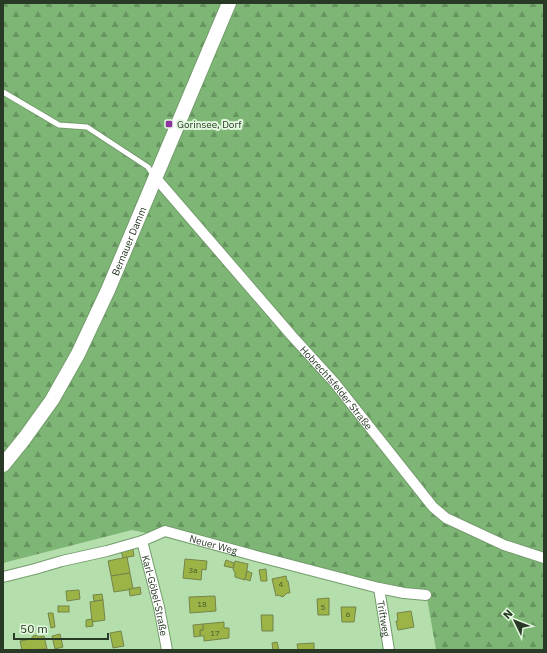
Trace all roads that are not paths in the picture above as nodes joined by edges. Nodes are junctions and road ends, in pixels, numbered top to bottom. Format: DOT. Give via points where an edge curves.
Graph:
graph roads {
  1 [pos="229,3"];
  2 [pos="3,92"];
  3 [pos="155,178"];
  4 [pos="3,465"];
  5 [pos="142,541"];
  6 [pos="544,558"];
  7 [pos="3,576"];
  8 [pos="379,588"];
  9 [pos="426,595"];
  10 [pos="167,650"];
  11 [pos="390,650"];
  1 -- 3 [label="main road, Bernauer Damm"];
  2 -- 3 [label="lane" via="59,125 87,127 148,167"];
  3 -- 4 [label="main road, Bernauer Damm" via="78,354 52,400"];
  3 -- 6 [label="street, Hobrechtsfelder Straße" via="334,382 433,507 446,518 504,545"];
  5 -- 7 [label="street, Neuer Weg"];
  5 -- 8 [label="street, Neuer Weg" via="165,530"];
  5 -- 10 [label="street, Karl-Göbel-Straße" via="159,606"];
  8 -- 9 [label="street, Neuer Weg"];
  8 -- 11 [label="street, Triftweg"];
}
